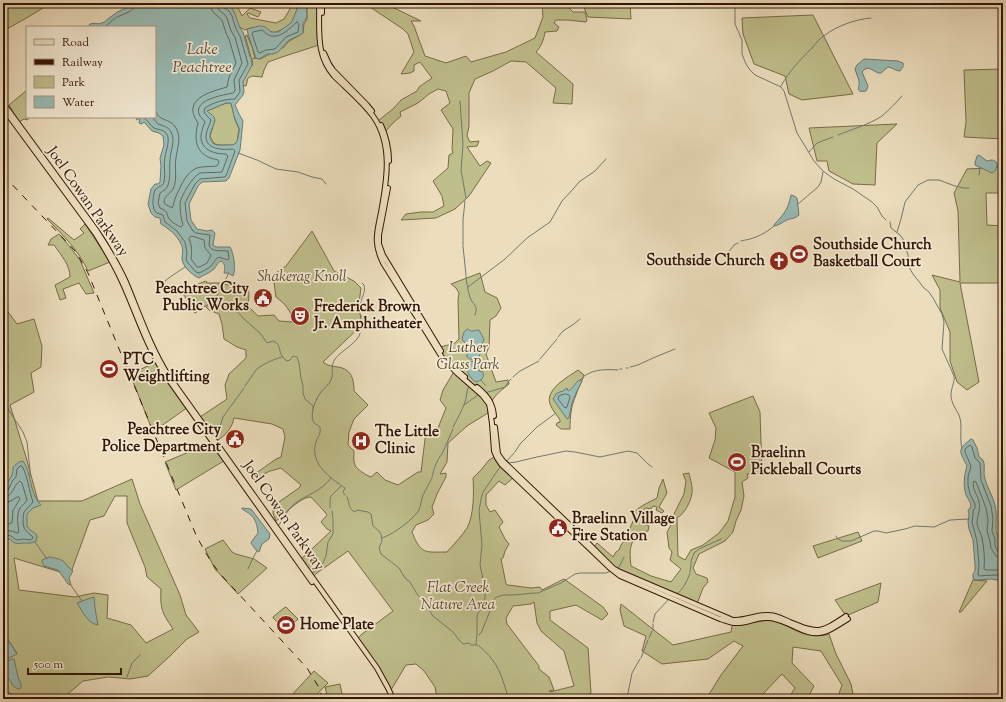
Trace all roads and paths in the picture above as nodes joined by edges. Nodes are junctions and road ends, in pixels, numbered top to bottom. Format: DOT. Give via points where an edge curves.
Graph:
graph roads {
  1 [pos="320,3"];
  2 [pos="3,103"];
  3 [pos="3,108"];
  4 [pos="382,214"];
  5 [pos="380,223"];
  6 [pos="392,699"];
  1 -- 4 [label="main road" via="320,46 325,62 334,76 373,117 383,139 386,175"];
  1 -- 4 [label="main road" via="322,45 329,64 367,105 384,133 389,152 389,170"];
  2 -- 6 [label="main road, Joel Cowan Parkway" via="108,248 153,348 168,375 376,668"];
  3 -- 6 [label="main road, Joel Cowan Parkway" via="105,250 123,283 150,350 166,376 374,669"];
  4 -- 5 [label="main road"];
  4 -- 5 [label="main road" via="387,219"];
  4 -- 5 [label="main road" via="375,217"];
  5 -- 5 [label="main road" via="376,244 383,263 443,359 489,404 494,450 500,464 614,572 734,623 768,618 803,631 821,633 847,617 818,630 805,628 774,616 733,620 618,571 505,464 498,454 494,410 491,404 484,393 445,358 381,251"];
}
